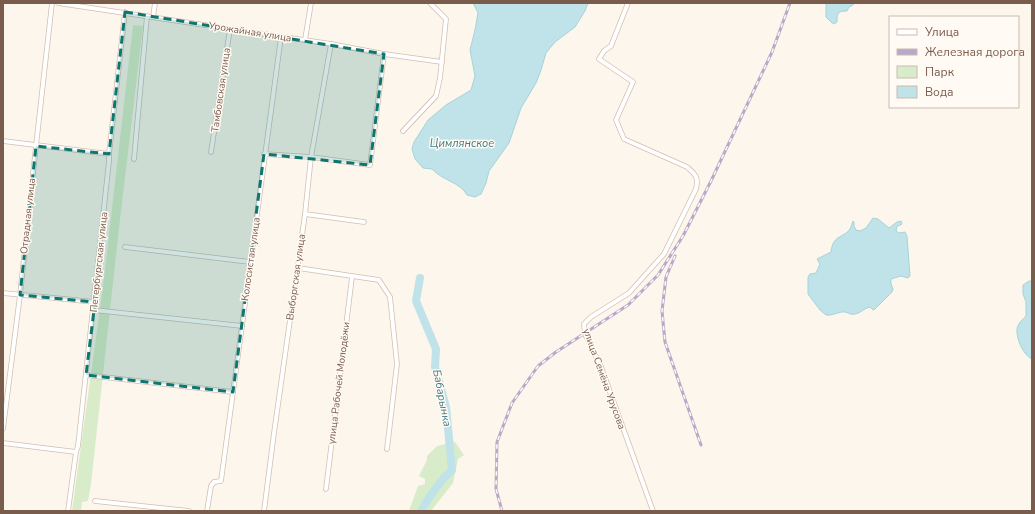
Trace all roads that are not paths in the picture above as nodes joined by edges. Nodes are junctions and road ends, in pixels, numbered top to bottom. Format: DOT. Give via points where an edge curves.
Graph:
graph roads {
  1 [pos="52,3"];
  2 [pos="58,3"];
  3 [pos="155,3"];
  4 [pos="310,3"];
  5 [pos="430,3"];
  6 [pos="628,3"];
  7 [pos="80,5"];
  8 [pos="125,12"];
  9 [pos="147,16"];
  10 [pos="153,17"];
  11 [pos="230,29"];
  12 [pos="281,37"];
  13 [pos="305,40"];
  14 [pos="330,44"];
  15 [pos="384,54"];
  16 [pos="442,62"];
  17 [pos="403,131"];
  18 [pos="3,141"];
  19 [pos="36,146"];
  20 [pos="212,152"];
  21 [pos="109,154"];
  22 [pos="264,154"];
  23 [pos="311,157"];
  24 [pos="134,159"];
  25 [pos="305,214"];
  26 [pos="364,222"];
  27 [pos="125,247"];
  28 [pos="250,262"];
  29 [pos="298,268"];
  30 [pos="352,277"];
  31 [pos="3,293"];
  32 [pos="20,295"];
  33 [pos="95,302"];
  34 [pos="94,310"];
  35 [pos="242,326"];
  36 [pos="86,375"];
  37 [pos="233,392"];
  38 [pos="3,429"];
  39 [pos="3,443"];
  40 [pos="387,449"];
  41 [pos="76,452"];
  42 [pos="326,489"];
  43 [pos="95,501"];
  44 [pos="68,511"];
  45 [pos="189,511"];
  46 [pos="207,511"];
  47 [pos="264,511"];
  48 [pos="653,511"];
  1 -- 19 [label="street, Отрадная улица"];
  2 -- 7 [label="street, Урожайная улица"];
  3 -- 10 [label="street"];
  4 -- 13 [label="street"];
  5 -- 16 [label="street" via="446,20"];
  6 -- 48 [label="street, улица Семёна Урусова" via="611,46 599,59 633,82 616,120 624,139 687,167 694,173 698,182 664,254 629,293 584,324 585,334 601,368"];
  7 -- 8 [label="street, Урожайная улица"];
  8 -- 9 [label="street, Урожайная улица"];
  8 -- 21 [label="street, Петербургская улица"];
  9 -- 10 [label="street, Урожайная улица"];
  9 -- 24 [label="street"];
  10 -- 11 [label="street, Урожайная улица"];
  11 -- 12 [label="street, Урожайная улица"];
  11 -- 20 [label="street, Тамбовская улица"];
  12 -- 13 [label="street, Урожайная улица"];
  12 -- 22 [label="street, Колосистая улица"];
  13 -- 14 [label="street, Урожайная улица"];
  14 -- 15 [label="street, Урожайная улица"];
  14 -- 23 [label="street, Выборгская улица"];
  15 -- 16 [label="street, Урожайная улица"];
  15 -- 23 [label="street" via="370,165"];
  16 -- 17 [label="street" via="436,96"];
  18 -- 19 [label="street"];
  19 -- 21 [label="street"];
  19 -- 32 [label="street, Отрадная улица"];
  21 -- 33 [label="street, Петербургская улица"];
  22 -- 23 [label="street"];
  22 -- 28 [label="street, Колосистая улица"];
  23 -- 25 [label="street, Выборгская улица"];
  25 -- 26 [label="street"];
  25 -- 29 [label="street, Выборгская улица"];
  27 -- 28 [label="street"];
  28 -- 35 [label="street, Колосистая улица"];
  29 -- 30 [label="street"];
  29 -- 47 [label="street, Выборгская улица"];
  30 -- 40 [label="street" via="379,280 390,297 397,364"];
  30 -- 42 [label="street, улица Рабочей Молодёжи"];
  31 -- 32 [label="street"];
  32 -- 33 [label="street"];
  32 -- 38 [label="street, Отрадная улица"];
  33 -- 34 [label="street, Петербургская улица"];
  34 -- 35 [label="street"];
  34 -- 36 [label="street, Петербургская улица"];
  35 -- 37 [label="street, Колосистая улица"];
  36 -- 37 [label="street"];
  36 -- 41 [label="street, Петербургская улица"];
  37 -- 46 [label="street, Колосистая улица" via="221,481 214,482 211,486"];
  39 -- 41 [label="street"];
  41 -- 44 [label="street, Петербургская улица"];
  43 -- 45 [label="street"];
}
